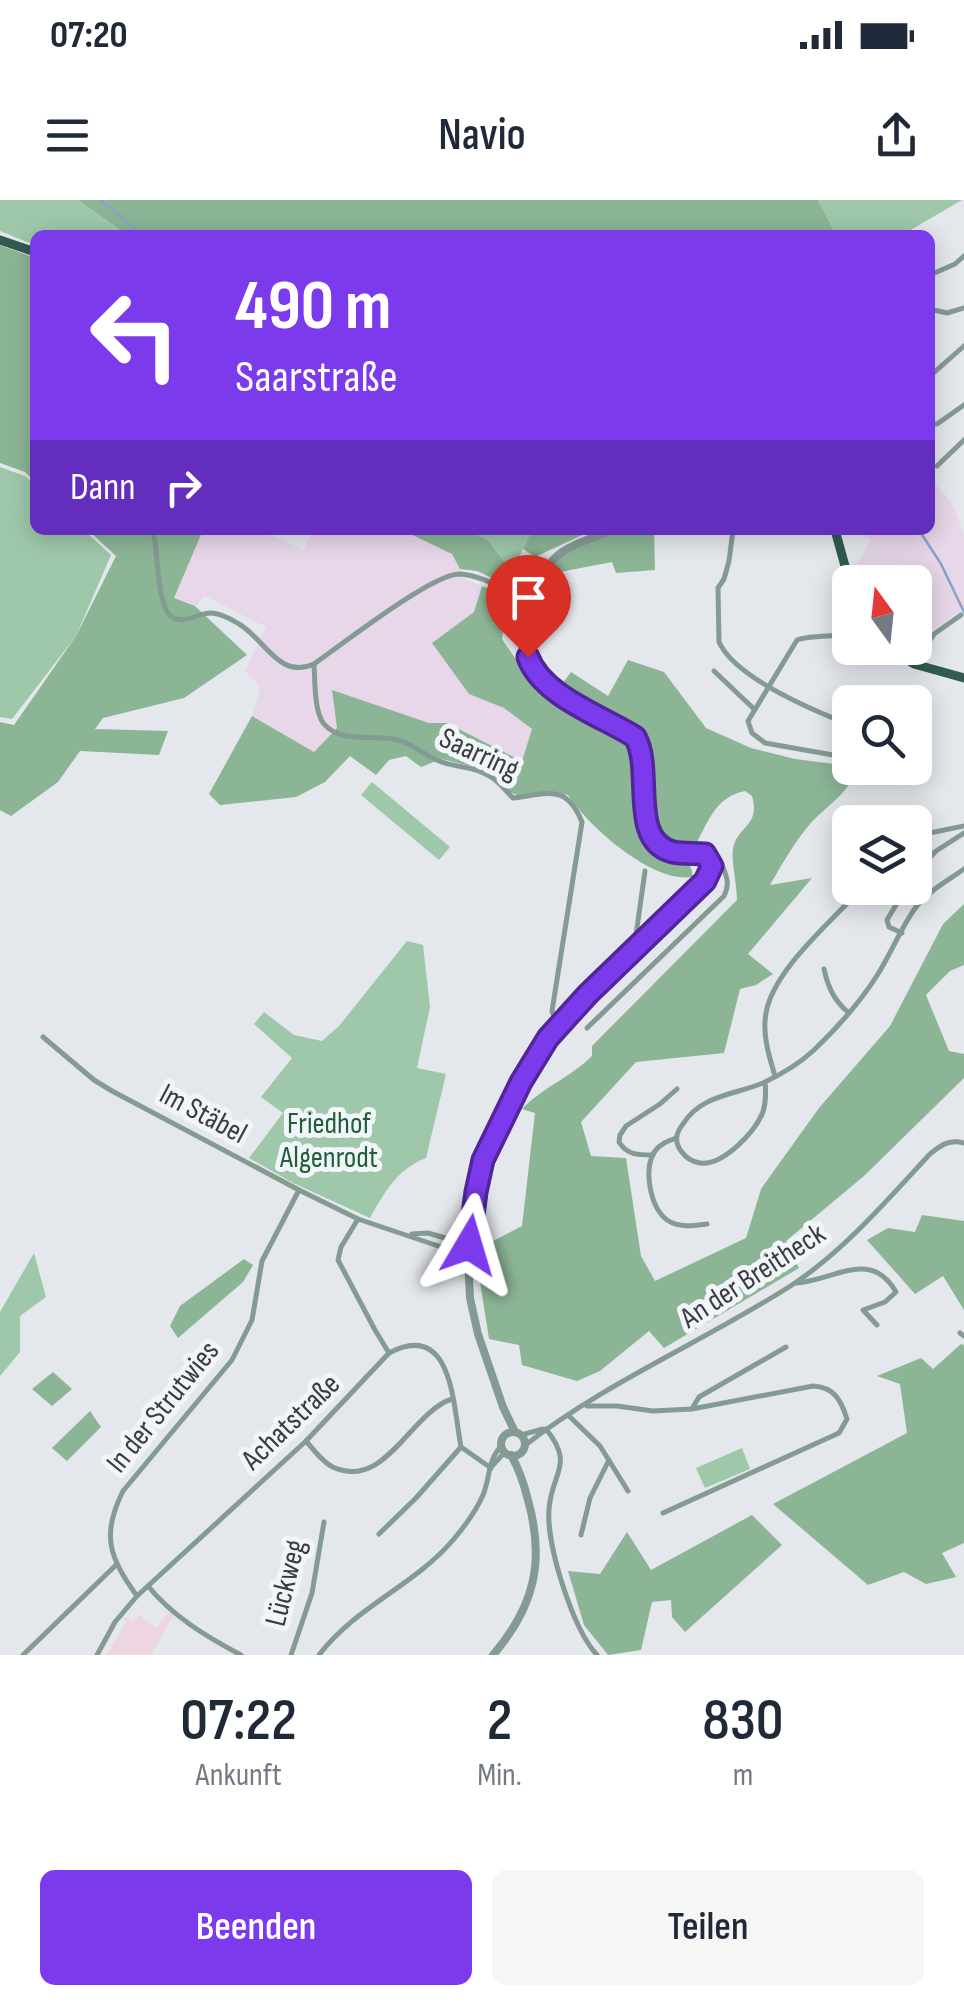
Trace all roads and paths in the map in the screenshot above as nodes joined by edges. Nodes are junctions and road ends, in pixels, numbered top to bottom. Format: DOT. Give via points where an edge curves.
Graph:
graph roads {
  1 [pos="0,240"];
  2 [pos="30,250"];
  3 [pos="964,256"];
  4 [pos="935,274"];
  5 [pos="964,308"];
  6 [pos="935,310"];
  7 [pos="964,346"];
  8 [pos="935,372"];
  9 [pos="964,405"];
  10 [pos="935,424"];
  11 [pos="964,440"];
  12 [pos="937,466"];
  13 [pos="154,535"];
  14 [pos="602,535"];
  15 [pos="732,535"];
  16 [pos="835,535"];
  17 [pos="844,565"];
  18 [pos="532,602"];
  19 [pos="961,615"];
  20 [pos="832,635"];
  21 [pos="932,637"];
  22 [pos="314,664"];
  23 [pos="918,665"];
  24 [pos="714,671"];
  25 [pos="960,675"];
  26 [pos="768,686"];
  27 [pos="754,709"];
  28 [pos="832,717"];
  29 [pos="832,755"];
  30 [pos="964,829"];
  31 [pos="932,834"];
  32 [pos="932,855"];
  33 [pos="712,866"];
  34 [pos="964,868"];
  35 [pos="645,871"];
  36 [pos="846,905"];
  37 [pos="895,905"];
  38 [pos="902,933"];
  39 [pos="638,946"];
  40 [pos="824,969"];
  41 [pos="849,1013"];
  42 [pos="557,1025"];
  43 [pos="587,1028"];
  44 [pos="43,1037"];
  45 [pos="775,1076"];
  46 [pos="765,1082"];
  47 [pos="676,1089"];
  48 [pos="676,1138"];
  49 [pos="964,1142"];
  50 [pos="653,1155"];
  51 [pos="299,1190"];
  52 [pos="358,1219"];
  53 [pos="707,1224"];
  54 [pos="409,1234"];
  55 [pos="469,1245"];
  56 [pos="468,1256"];
  57 [pos="795,1283"];
  58 [pos="877,1325"];
  59 [pos="786,1347"];
  60 [pos="390,1353"];
  61 [pos="452,1399"];
  62 [pos="584,1406"];
  63 [pos="692,1409"];
  64 [pos="568,1415"];
  65 [pos="546,1428"];
  66 [pos="514,1434"];
  67 [pos="306,1441"];
  68 [pos="461,1446"];
  69 [pos="523,1449"];
  70 [pos="506,1451"];
  71 [pos="609,1460"];
  72 [pos="490,1468"];
  73 [pos="522,1476"];
  74 [pos="628,1491"];
  75 [pos="663,1513"];
  76 [pos="324,1522"];
  77 [pos="379,1534"];
  78 [pos="580,1535"];
  79 [pos="118,1564"];
  80 [pos="148,1586"];
  81 [pos="137,1596"];
  82 [pos="22,1655"];
  83 [pos="96,1655"];
  84 [pos="241,1655"];
  85 [pos="291,1655"];
  86 [pos="320,1655"];
  87 [pos="493,1655"];
  88 [pos="598,1655"];
  1 -- 2 [label="main road"];
  3 -- 4 [label="street"];
  5 -- 6 [label="street"];
  7 -- 8 [label="street"];
  9 -- 10 [label="street"];
  11 -- 12 [label="street"];
  13 -- 22 [label="street" via="163,602 174,619 217,613 287,666"];
  14 -- 18 [label="street" via="556,557"];
  15 -- 26 [label="street" via="718,588 720,642"];
  16 -- 17 [label="main road"];
  18 -- 22 [label="street" via="473,577 448,576"];
  18 -- 33 [label="street" via="526,648 532,667 566,698 635,737 642,748 651,837 669,851 705,854"];
  19 -- 21 [label="street"];
  20 -- 26 [label="street" via="800,638"];
  22 -- 42 [label="street, Saarring" via="322,722 330,728 351,737 400,740 440,762 491,777 513,798 553,794 576,806 582,822 552,1011"];
  23 -- 25 [label="main road"];
  24 -- 27 [label="street"];
  26 -- 27 [label="street"];
  26 -- 28 [label="street"];
  27 -- 29 [label="street" via="748,726 758,739"];
  30 -- 31 [label="street"];
  30 -- 32 [label="street"];
  33 -- 39 [label="street" via="705,881"];
  33 -- 43 [label="street" via="722,865 726,874 724,896"];
  34 -- 38 [label="street" via="916,907"];
  35 -- 39 [label="street"];
  36 -- 45 [label="street" via="771,996 766,1037"];
  37 -- 38 [label="street" via="886,920"];
  38 -- 41 [label="street"];
  39 -- 42 [label="street"];
  40 -- 41 [label="street"];
  41 -- 45 [label="street" via="812,1052"];
  42 -- 55 [label="street" via="483,1160"];
  44 -- 51 [label="street, Im Stäbel" via="112,1091"];
  45 -- 46 [label="street"];
  46 -- 48 [label="street" via="700,1106"];
  46 -- 48 [label="street" via="758,1121 722,1157 705,1164 692,1160"];
  47 -- 50 [label="street" via="620,1134 624,1150"];
  48 -- 50 [label="street"];
  49 -- 57 [label="street, An der Breitheck" via="942,1144 930,1154 868,1221"];
  50 -- 53 [label="street" via="651,1186 660,1212 681,1226"];
  51 -- 52 [label="street, Im Stäbel"];
  51 -- 79 [label="street, In der Strutwies" via="262,1261 244,1341 112,1512 110,1544"];
  52 -- 54 [label="street, Im Stäbel"];
  52 -- 60 [label="street" via="338,1260"];
  54 -- 55 [label="street, Im Stäbel"];
  54 -- 56 [label="street, Im Stäbel"];
  55 -- 56 [label="street"];
  56 -- 66 [label="street" via="474,1320"];
  57 -- 58 [label="street" via="851,1268 888,1278 896,1292 863,1310"];
  57 -- 62 [label="street, An der Breitheck"];
  59 -- 63 [label="street" via="699,1397"];
  60 -- 61 [label="street" via="420,1344 432,1350 447,1373"];
  60 -- 67 [label="street, Achatstraße"];
  61 -- 67 [label="street" via="438,1404 366,1470 334,1468"];
  61 -- 68 [label="street"];
  62 -- 63 [label="street"];
  62 -- 64 [label="street, An der Breitheck"];
  63 -- 75 [label="street" via="824,1386 846,1419 818,1444"];
  64 -- 65 [label="street, An der Breitheck"];
  64 -- 71 [label="street"];
  65 -- 66 [label="street, An der Breitheck"];
  65 -- 69 [label="street, An der Breitheck"];
  65 -- 88 [label="street" via="562,1457 549,1508 552,1543 574,1618"];
  66 -- 69 [label="street"];
  66 -- 70 [label="street"];
  67 -- 80 [label="street, Achatstraße"];
  68 -- 72 [label="street"];
  68 -- 77 [label="street"];
  69 -- 70 [label="street"];
  69 -- 73 [label="street"];
  70 -- 72 [label="street" via="496,1451"];
  70 -- 73 [label="street"];
  71 -- 74 [label="street"];
  71 -- 78 [label="street"];
  72 -- 86 [label="street" via="477,1506 451,1543"];
  73 -- 87 [label="street" via="537,1538 536,1567 521,1617"];
  76 -- 85 [label="street, Lückweg" via="312,1592"];
  79 -- 81 [label="street, In der Strutwies"];
  79 -- 82 [label="street"];
  80 -- 81 [label="street, Achatstraße"];
  80 -- 84 [label="street" via="198,1630"];
  81 -- 83 [label="street, Achatstraße"];
}
